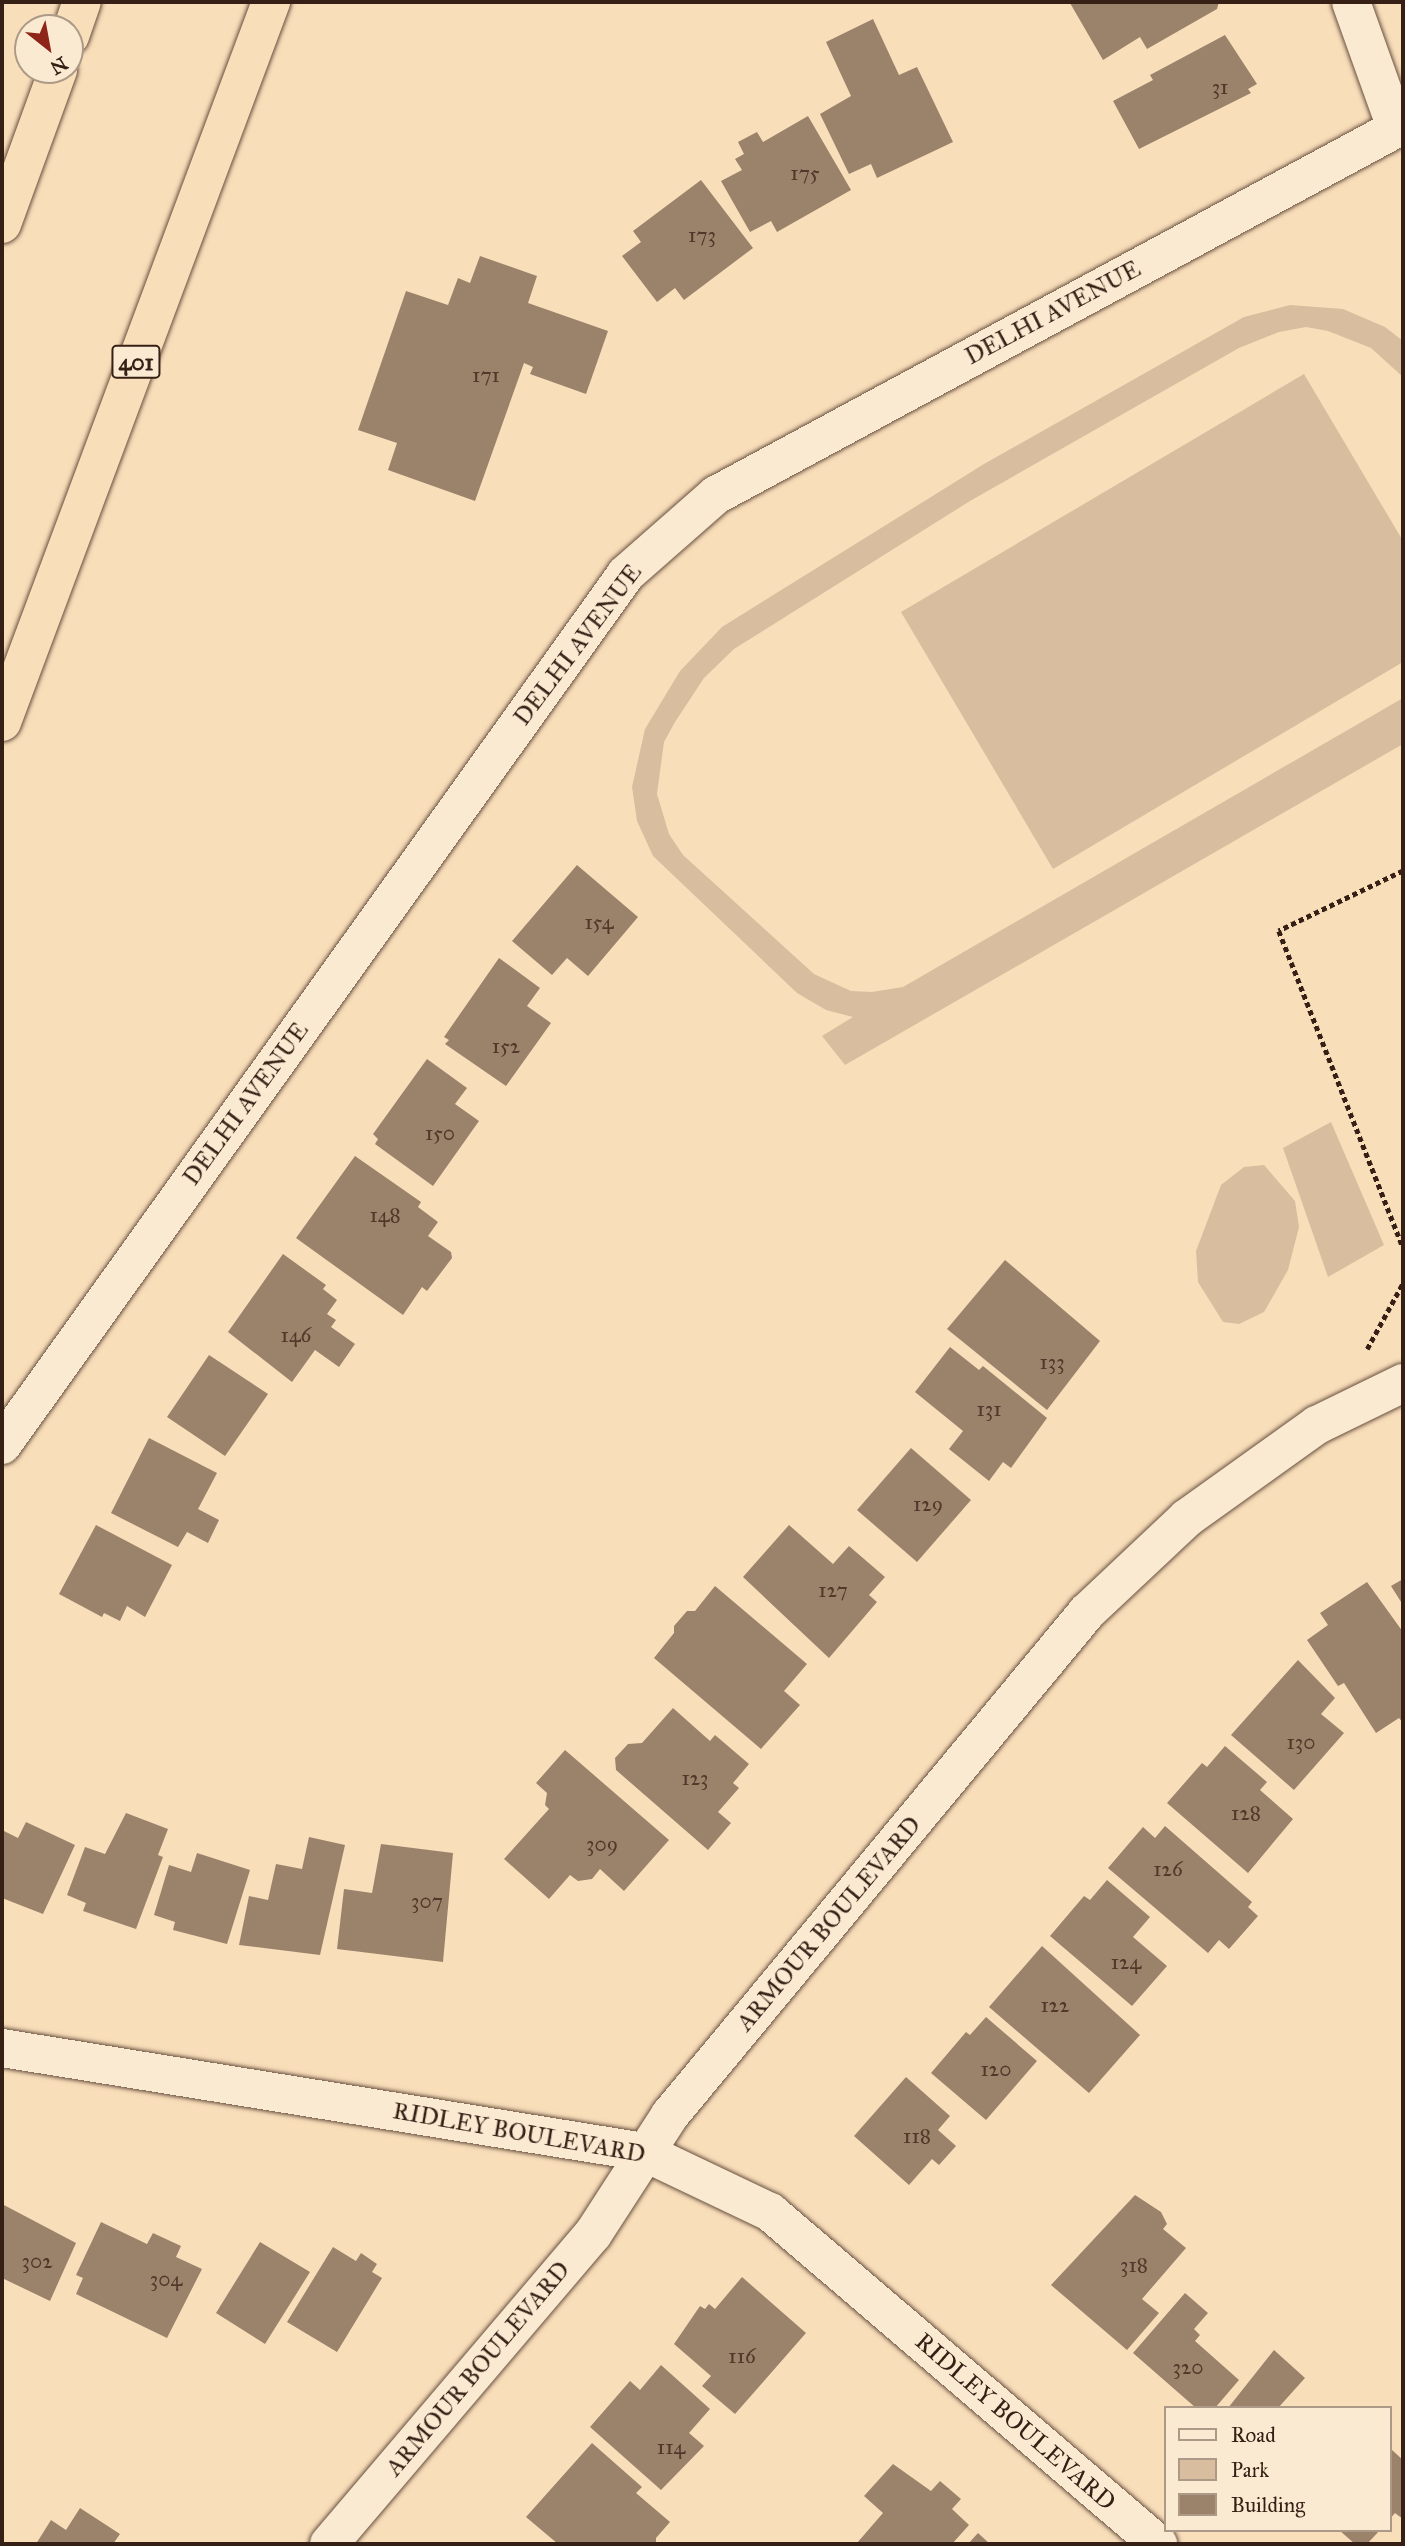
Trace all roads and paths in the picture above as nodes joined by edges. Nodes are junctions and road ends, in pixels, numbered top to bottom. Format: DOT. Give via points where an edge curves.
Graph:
graph roads {
  1 [pos="271,2"];
  2 [pos="1351,2"];
  3 [pos="53,84"];
  4 [pos="1400,126"];
  5 [pos="2,224"];
  6 [pos="2,722"];
  7 [pos="1403,871"];
  8 [pos="1403,1248"];
  9 [pos="1403,1283"];
  10 [pos="1363,1359"];
  11 [pos="1403,1383"];
  12 [pos="2,1445"];
  13 [pos="2,2048"];
  14 [pos="645,2152"];
  15 [pos="329,2544"];
  16 [pos="1158,2544"];
  1 -- 6 [label="highway, 401"];
  2 -- 4 [label="street"];
  3 -- 5 [label="highway"];
  4 -- 12 [label="street, DELHI AVENUE" via="716,495 625,574"];
  7 -- 8 [label="path" via="1279,930"];
  9 -- 10 [label="path"];
  11 -- 14 [label="street, ARMOUR BOULEVARD" via="1318,1425 1186,1518 1087,1612"];
  13 -- 14 [label="street, RIDLEY BOULEVARD"];
  14 -- 15 [label="street, ARMOUR BOULEVARD" via="593,2234"];
  14 -- 16 [label="street, RIDLEY BOULEVARD" via="770,2212"];
}
